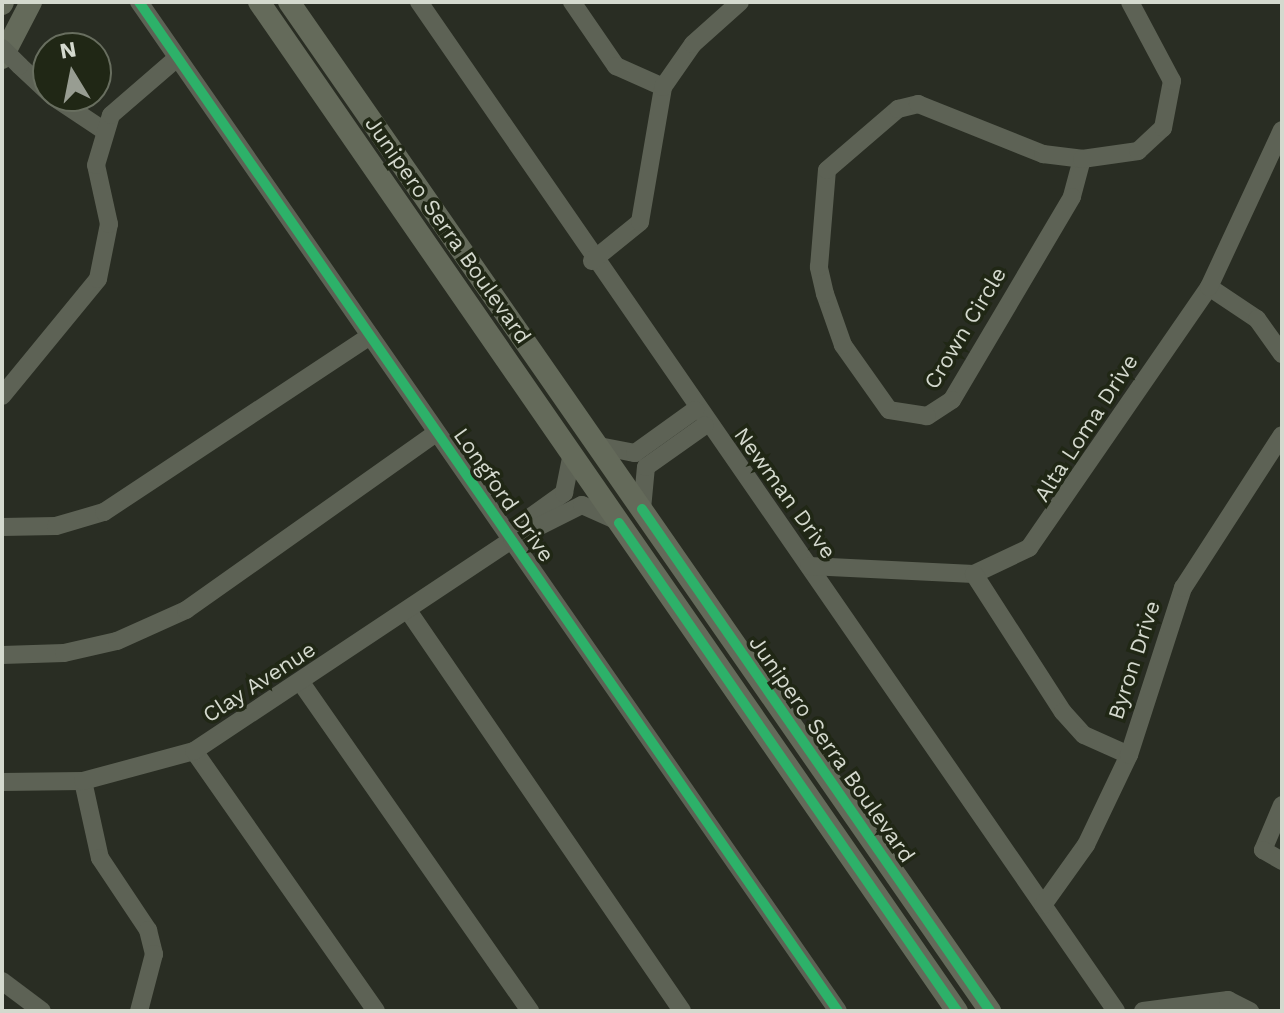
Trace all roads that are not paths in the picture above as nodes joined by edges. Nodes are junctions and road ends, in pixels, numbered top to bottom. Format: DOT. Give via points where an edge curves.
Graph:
graph roads {
  1 [pos="31,2"];
  2 [pos="139,2"];
  3 [pos="259,2"];
  4 [pos="289,2"];
  5 [pos="419,2"];
  6 [pos="572,2"];
  7 [pos="740,2"];
  8 [pos="1130,2"];
  9 [pos="2,48"];
  10 [pos="177,58"];
  11 [pos="11,62"];
  12 [pos="32,79"];
  13 [pos="663,87"];
  14 [pos="76,112"];
  15 [pos="103,130"];
  16 [pos="1282,130"];
  17 [pos="1082,159"];
  18 [pos="592,261"];
  19 [pos="1209,287"];
  20 [pos="370,336"];
  21 [pos="1282,354"];
  22 [pos="2,396"];
  23 [pos="700,418"];
  24 [pos="435,434"];
  25 [pos="1282,435"];
  26 [pos="599,446"];
  27 [pos="572,450"];
  28 [pos="642,509"];
  29 [pos="619,523"];
  30 [pos="2,527"];
  31 [pos="512,540"];
  32 [pos="809,566"];
  33 [pos="974,574"];
  34 [pos="409,612"];
  35 [pos="2,655"];
  36 [pos="302,684"];
  37 [pos="194,751"];
  38 [pos="1129,755"];
  39 [pos="83,781"];
  40 [pos="2,782"];
  41 [pos="1282,805"];
  42 [pos="1282,861"];
  43 [pos="1043,905"];
  44 [pos="2,981"];
  45 [pos="42,1011"];
  46 [pos="139,1011"];
  47 [pos="376,1011"];
  48 [pos="530,1011"];
  49 [pos="682,1011"];
  50 [pos="838,1011"];
  51 [pos="957,1011"];
  52 [pos="990,1011"];
  53 [pos="1116,1011"];
  54 [pos="1143,1011"];
  55 [pos="1250,1011"];
  1 -- 11 [label="main road"];
  2 -- 10 [label="street, Longford Drive"];
  3 -- 27 [label="main road, Junipero Serra Boulevard"];
  4 -- 26 [label="main road, Junipero Serra Boulevard"];
  5 -- 18 [label="street, Newman Drive"];
  6 -- 13 [label="street" via="616,66"];
  7 -- 13 [label="street" via="693,44"];
  8 -- 17 [label="street, Crown Circle" via="1164,55 1171,103 1163,128 1138,151"];
  9 -- 11 [label="street, bridge"];
  10 -- 15 [label="street" via="120,102"];
  10 -- 20 [label="street, Longford Drive"];
  11 -- 12 [label="street"];
  13 -- 18 [label="street" via="640,222"];
  14 -- 15 [label="street"];
  15 -- 22 [label="street" via="96,165 109,224 98,279"];
  16 -- 19 [label="street, Alta Loma Drive"];
  17 -- 17 [label="street, Crown Circle" via="1072,197 952,400 927,416 889,410 843,345 819,267 821,189 843,149 898,109 918,104 1043,154"];
  18 -- 23 [label="street, Newman Drive"];
  19 -- 21 [label="street" via="1257,319"];
  19 -- 33 [label="street, Alta Loma Drive" via="1053,522 1029,548"];
  20 -- 24 [label="street, Longford Drive"];
  20 -- 30 [label="street" via="104,512 56,526"];
  23 -- 26 [label="street" via="635,453"];
  23 -- 28 [label="street" via="646,467"];
  23 -- 32 [label="street, Newman Drive"];
  24 -- 31 [label="street, Longford Drive"];
  24 -- 35 [label="street" via="186,610 117,641 64,653"];
  25 -- 38 [label="street, Byron Drive" via="1183,588"];
  26 -- 28 [label="main road, Junipero Serra Boulevard"];
  27 -- 29 [label="main road, Junipero Serra Boulevard"];
  27 -- 31 [label="street, Clay Avenue" via="564,493 518,526"];
  28 -- 52 [label="main road, Junipero Serra Boulevard"];
  29 -- 31 [label="street, Clay Avenue" via="582,505"];
  29 -- 51 [label="main road, Junipero Serra Boulevard"];
  31 -- 34 [label="street, Clay Avenue"];
  31 -- 50 [label="street, Longford Drive"];
  32 -- 33 [label="street, Alta Loma Drive"];
  32 -- 43 [label="street, Newman Drive"];
  33 -- 38 [label="street" via="1063,712 1084,735"];
  34 -- 36 [label="street, Clay Avenue"];
  34 -- 49 [label="street"];
  36 -- 37 [label="street, Clay Avenue"];
  36 -- 48 [label="street"];
  37 -- 39 [label="street, Clay Avenue"];
  37 -- 47 [label="street"];
  38 -- 43 [label="street, Byron Drive" via="1086,845"];
  39 -- 40 [label="street, Clay Avenue"];
  39 -- 46 [label="street" via="100,858 148,930 154,954"];
  41 -- 42 [label="street" via="1263,850"];
  43 -- 53 [label="street, Newman Drive"];
  44 -- 45 [label="street"];
  54 -- 55 [label="street" via="1228,1000"];
}
